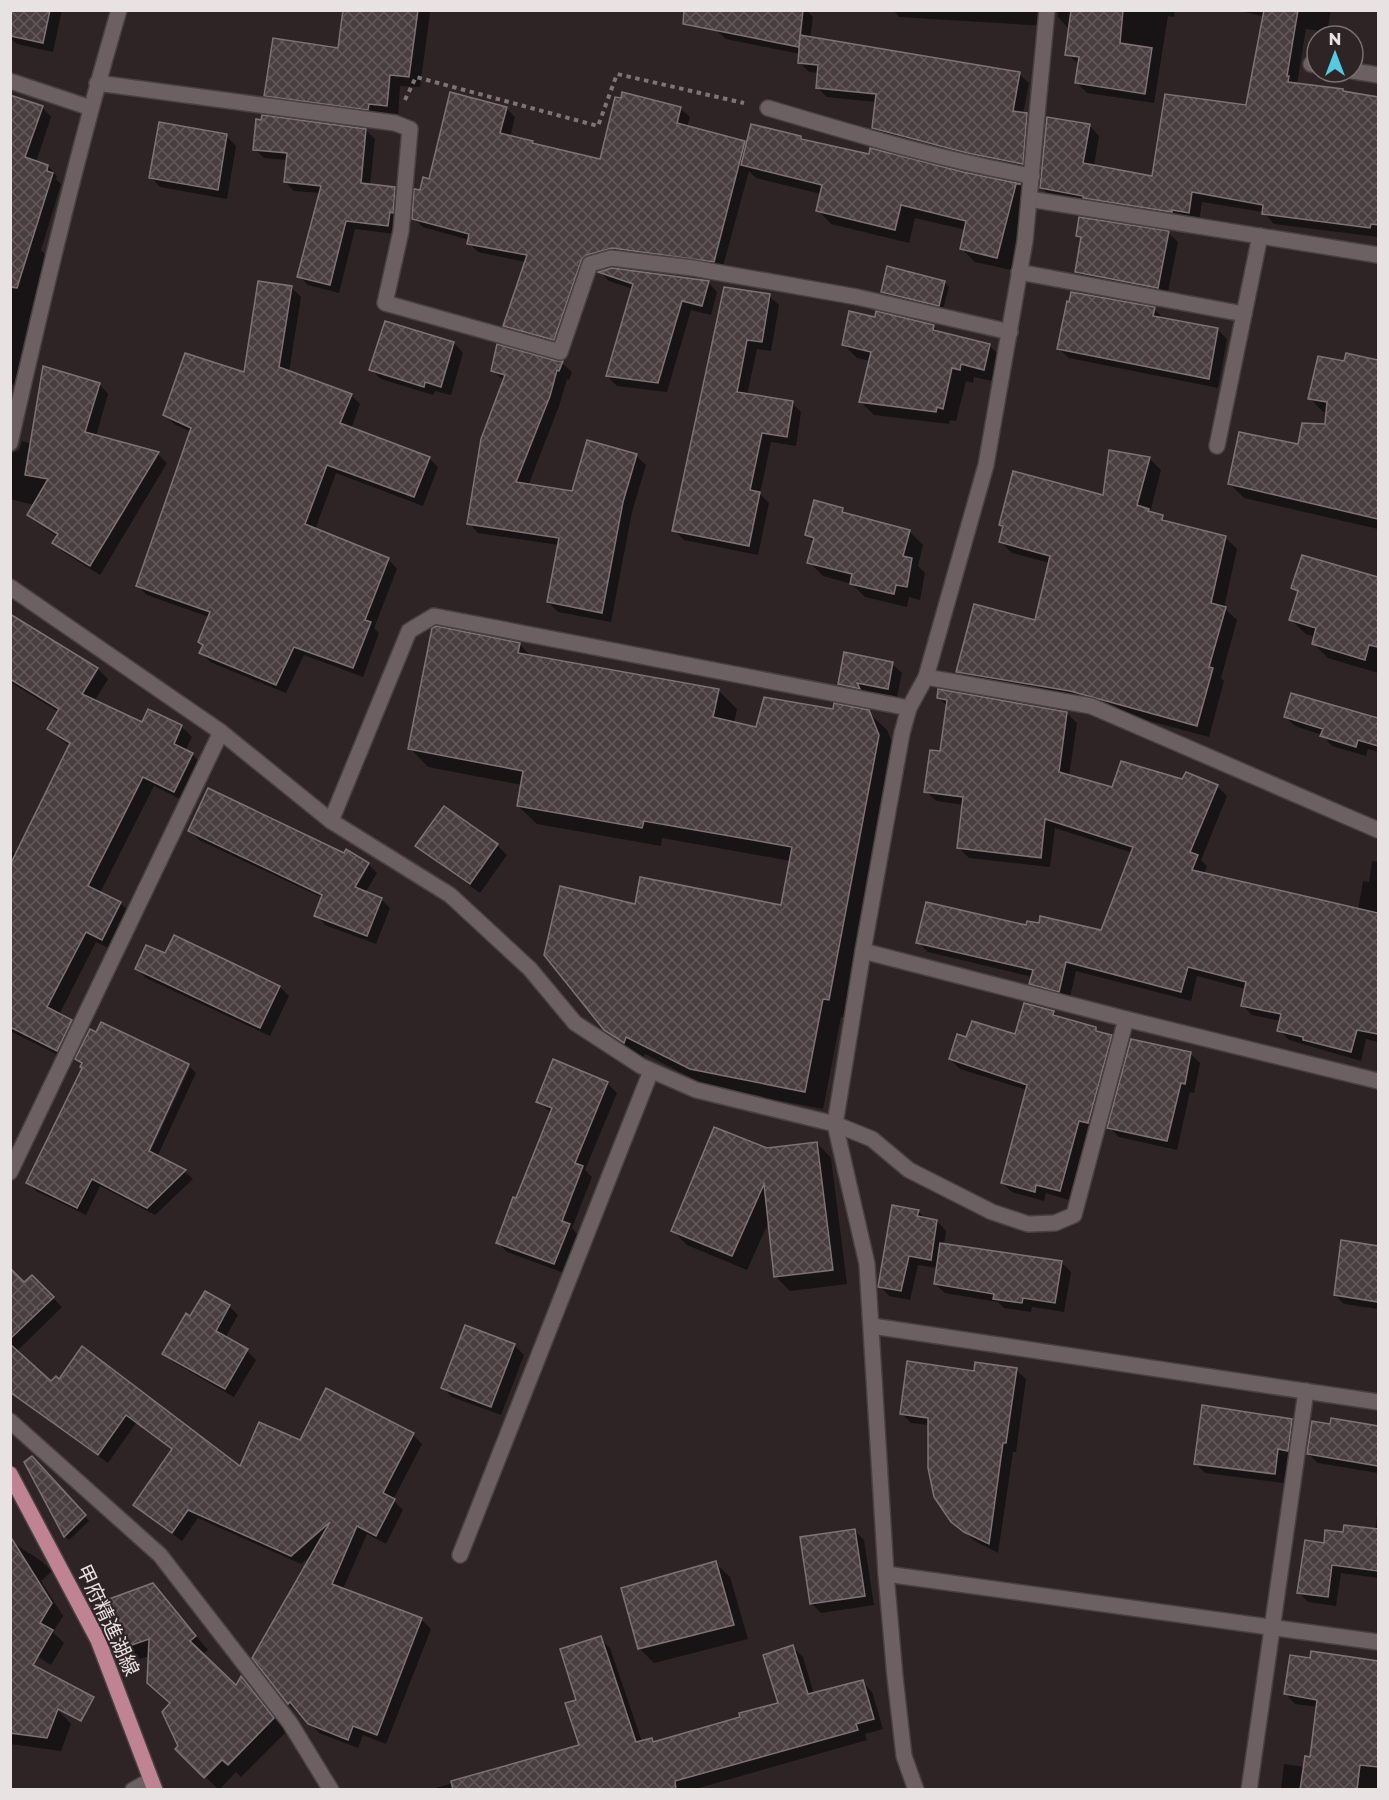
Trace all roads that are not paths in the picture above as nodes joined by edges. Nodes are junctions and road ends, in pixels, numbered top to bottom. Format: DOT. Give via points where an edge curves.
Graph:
graph roads {
  1 [pos="119,10"];
  2 [pos="1047,10"];
  3 [pos="10,81"];
  4 [pos="98,83"];
  5 [pos="91,108"];
  6 [pos="768,108"];
  7 [pos="1032,177"];
  8 [pos="1029,199"];
  9 [pos="1260,236"];
  10 [pos="1378,255"];
  11 [pos="1019,272"];
  12 [pos="1244,314"];
  13 [pos="1010,332"];
  14 [pos="10,443"];
  15 [pos="1217,446"];
  16 [pos="10,587"];
  17 [pos="926,677"];
  18 [pos="909,708"];
  19 [pos="221,732"];
  20 [pos="331,821"];
  21 [pos="1378,830"];
  22 [pos="862,951"];
  23 [pos="1125,1019"];
  24 [pos="651,1071"];
  25 [pos="1378,1081"];
  26 [pos="835,1124"];
  27 [pos="10,1172"];
  28 [pos="872,1326"];
  29 [pos="1306,1391"];
  30 [pos="1378,1402"];
  31 [pos="10,1421"];
  32 [pos="10,1474"];
  33 [pos="460,1556"];
  34 [pos="886,1574"];
  35 [pos="1272,1628"];
  36 [pos="1378,1642"];
  37 [pos="153,1785"];
  38 [pos="134,1790"];
  39 [pos="331,1790"];
  40 [pos="916,1790"];
  41 [pos="1249,1790"];
  1 -- 4 [label="street"];
  2 -- 7 [label="street"];
  3 -- 5 [label="street"];
  4 -- 5 [label="street"];
  4 -- 13 [label="street" via="395,123 410,129 401,231 385,303 560,352 590,264 612,258 693,267 857,297"];
  5 -- 14 [label="street"];
  6 -- 7 [label="street" via="971,165"];
  7 -- 8 [label="street"];
  8 -- 9 [label="street"];
  8 -- 11 [label="street"];
  9 -- 10 [label="street"];
  9 -- 12 [label="street"];
  11 -- 12 [label="street"];
  11 -- 13 [label="street"];
  12 -- 15 [label="street"];
  13 -- 17 [label="street" via="986,465"];
  16 -- 19 [label="street"];
  17 -- 18 [label="street"];
  17 -- 21 [label="street" via="1091,706"];
  18 -- 20 [label="street" via="434,616 409,630"];
  18 -- 22 [label="street"];
  19 -- 20 [label="street"];
  19 -- 27 [label="street"];
  20 -- 24 [label="street" via="450,895 530,969 575,1023"];
  22 -- 23 [label="street"];
  22 -- 26 [label="street"];
  23 -- 25 [label="street"];
  23 -- 26 [label="street" via="1074,1215 1054,1223 1028,1224 992,1212 909,1170 872,1139"];
  24 -- 26 [label="street" via="696,1090"];
  24 -- 33 [label="street"];
  26 -- 28 [label="street" via="867,1264"];
  28 -- 29 [label="street"];
  28 -- 34 [label="street"];
  29 -- 30 [label="street"];
  29 -- 35 [label="street"];
  31 -- 39 [label="street" via="160,1555 290,1723"];
  32 -- 37 [label="main road, 甲府精進湖線" via="98,1640"];
  34 -- 35 [label="street"];
  34 -- 40 [label="street" via="903,1756"];
  35 -- 36 [label="street"];
  35 -- 41 [label="street"];
  37 -- 38 [label="street"];
}
